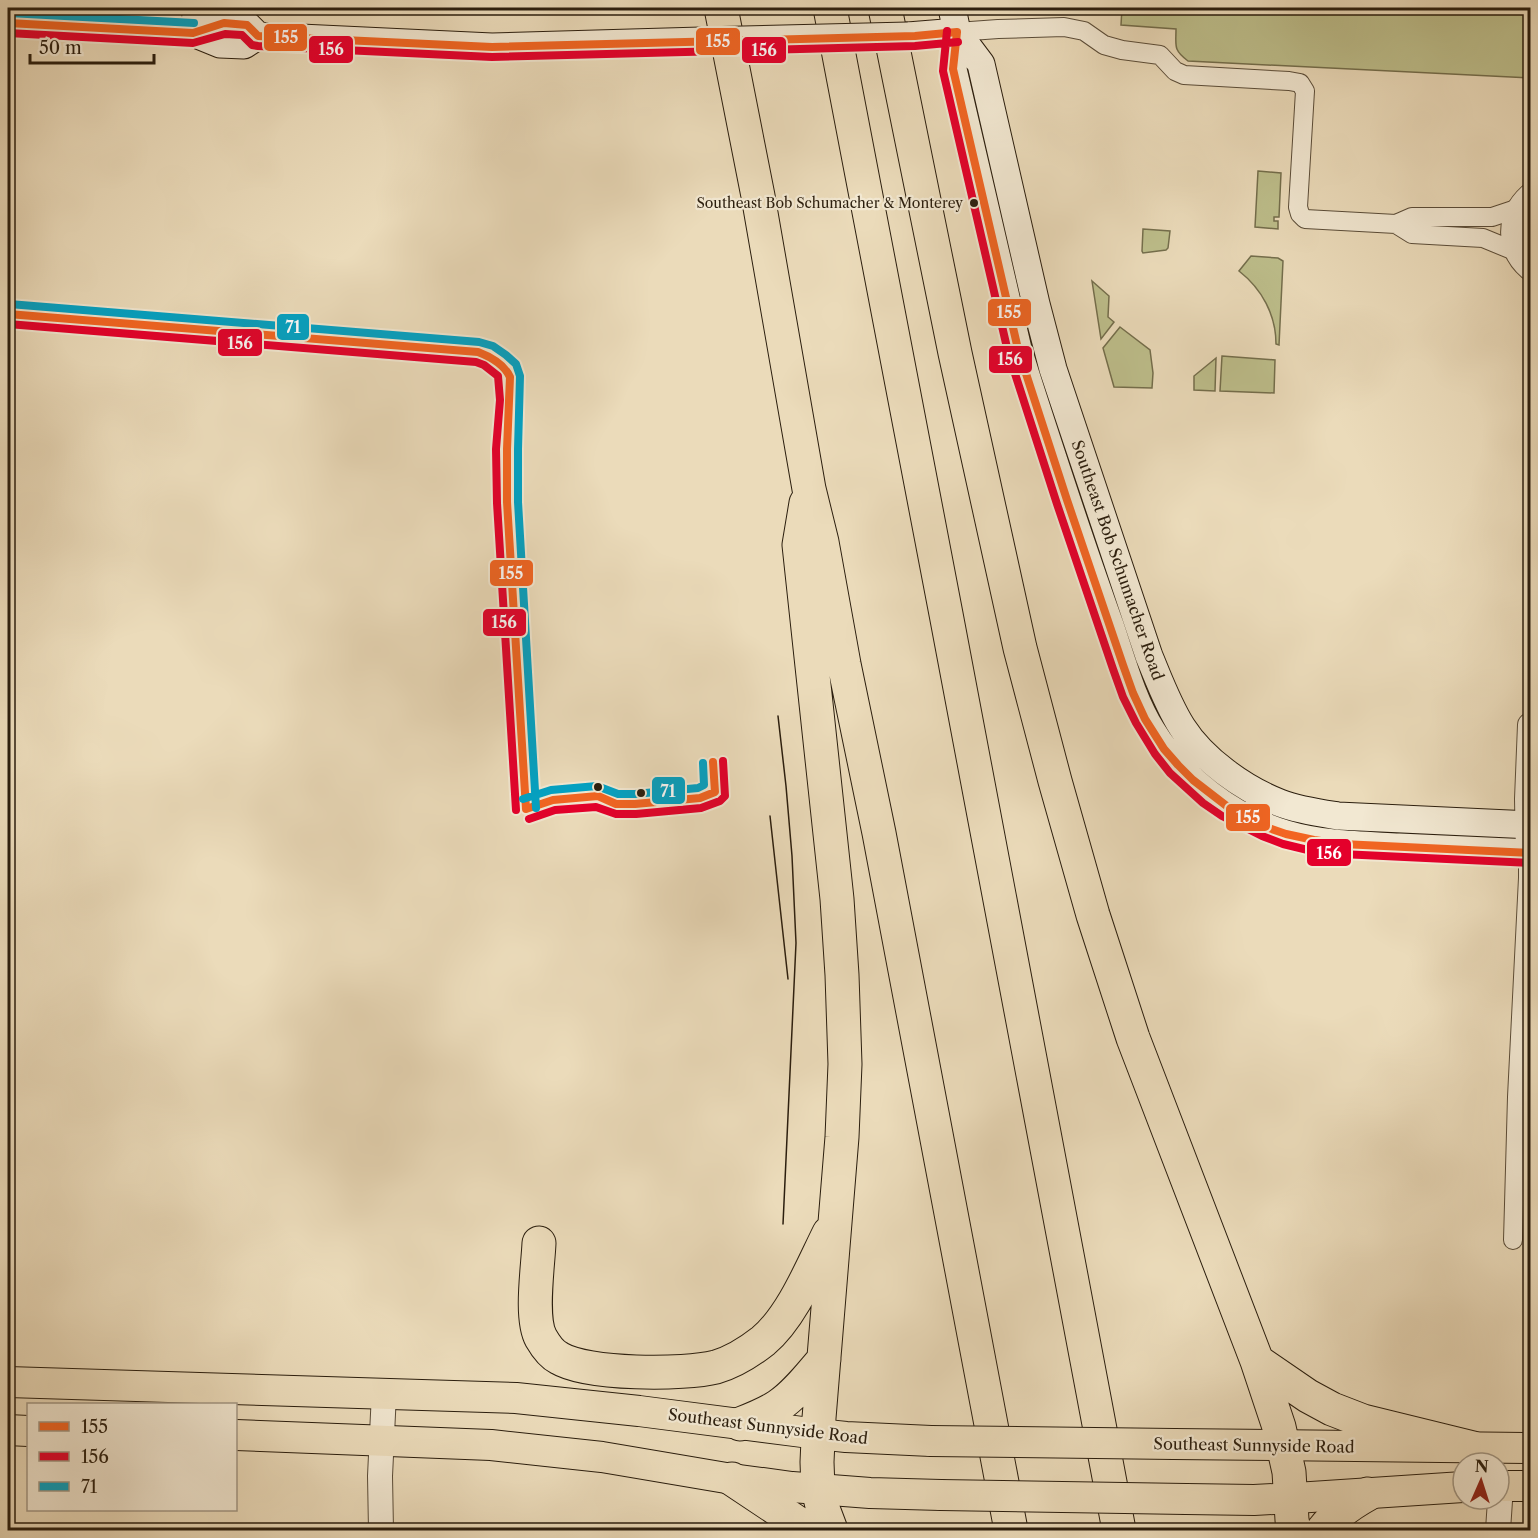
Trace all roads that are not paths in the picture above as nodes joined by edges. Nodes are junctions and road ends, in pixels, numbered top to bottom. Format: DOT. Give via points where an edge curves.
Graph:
graph roads {
  1 [pos="721,8"];
  2 [pos="830,8"];
  3 [pos="885,8"];
  4 [pos="194,20"];
  5 [pos="955,20"];
  6 [pos="8,23"];
  7 [pos="1525,202"];
  8 [pos="1396,224"];
  9 [pos="1527,264"];
  10 [pos="809,489"];
  11 [pos="1530,725"];
  12 [pos="1529,825"];
  13 [pos="1529,853"];
  14 [pos="835,1221"];
  15 [pos="1513,1240"];
  16 [pos="539,1243"];
  17 [pos="824,1359"];
  18 [pos="1257,1360"];
  19 [pos="8,1382"];
  20 [pos="384,1394"];
  21 [pos="740,1424"];
  22 [pos="8,1430"];
  23 [pos="27,1431"];
  24 [pos="818,1434"];
  25 [pos="237,1435"];
  26 [pos="382,1440"];
  27 [pos="1284,1446"];
  28 [pos="1473,1448"];
  29 [pos="1530,1448"];
  30 [pos="732,1479"];
  31 [pos="1511,1486"];
  32 [pos="1530,1486"];
  33 [pos="1451,1488"];
  34 [pos="818,1489"];
  35 [pos="1368,1494"];
  36 [pos="1291,1498"];
  37 [pos="1499,1511"];
  38 [pos="381,1530"];
  39 [pos="808,1530"];
  40 [pos="831,1530"];
  41 [pos="1011,1530"];
  42 [pos="1119,1530"];
  43 [pos="1294,1530"];
  44 [pos="1323,1530"];
  45 [pos="1498,1530"];
  1 -- 10 [label="highway"];
  2 -- 42 [label="highway"];
  3 -- 18 [label="highway" via="955,353 1020,648 1055,781 1132,1038"];
  4 -- 5 [label="main road, bridge" via="247,25 258,36 492,47 908,36"];
  4 -- 6 [label="main road"];
  5 -- 8 [label="street" via="998,28 1064,27 1084,31 1104,45 1160,55 1184,75 1300,83 1305,91 1300,214 1305,219"];
  5 -- 12 [label="main road, Southeast Bob Schumacher Road" via="981,64 1053,369 1149,656 1183,728 1232,777 1292,807 1338,816"];
  5 -- 13 [label="main road, Southeast Bob Schumacher Road" via="953,69 1018,349 1130,684 1159,742 1214,798 1272,830 1340,844"];
  7 -- 8 [label="street" via="1492,217 1412,217"];
  7 -- 9 [label="street" via="1516,215 1513,232 1514,242"];
  8 -- 9 [label="street" via="1412,234 1483,238"];
  10 -- 14 [label="highway" via="799,544 842,975 845,1064"];
  10 -- 41 [label="highway" via="879,833"];
  11 -- 12 [label="street"];
  12 -- 13 [label="street"];
  13 -- 15 [label="street"];
  14 -- 16 [label="highway" via="790,1309 771,1334 734,1360 693,1370 598,1369 559,1358 537,1330"];
  14 -- 17 [label="highway"];
  17 -- 21 [label="highway" via="779,1405"];
  17 -- 24 [label="highway"];
  18 -- 27 [label="highway"];
  18 -- 28 [label="highway" via="1332,1409 1363,1421"];
  19 -- 20 [label="main road, Southeast Sunnyside Road"];
  20 -- 21 [label="main road, Southeast Sunnyside Road" via="532,1399"];
  20 -- 26 [label="street"];
  21 -- 24 [label="main road, Southeast Sunnyside Road"];
  22 -- 23 [label="main road"];
  24 -- 27 [label="main road, Southeast Sunnyside Road, bridge" via="931,1441"];
  24 -- 34 [label="highway"];
  25 -- 26 [label="main road"];
  26 -- 30 [label="main road" via="491,1445 602,1457"];
  26 -- 38 [label="street"];
  27 -- 28 [label="main road, Southeast Sunnyside Road"];
  27 -- 36 [label="highway"];
  28 -- 29 [label="main road, Southeast Sunnyside Road"];
  30 -- 34 [label="main road"];
  30 -- 39 [label="highway"];
  31 -- 32 [label="main road"];
  33 -- 35 [label="main road"];
  34 -- 36 [label="main road, bridge" via="870,1493"];
  34 -- 40 [label="highway"];
  35 -- 36 [label="main road"];
  35 -- 44 [label="highway" via="1339,1512"];
  36 -- 43 [label="highway"];
  37 -- 45 [label="street"];
}
